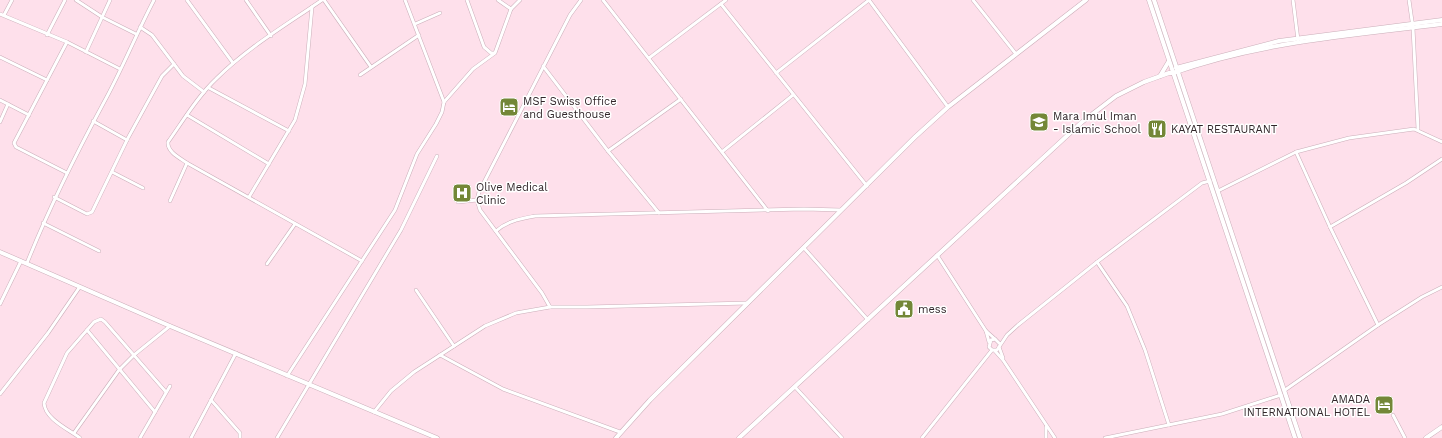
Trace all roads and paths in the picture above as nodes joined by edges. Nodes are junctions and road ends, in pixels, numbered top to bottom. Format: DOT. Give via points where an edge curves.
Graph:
graph roads {
  1 [pos="12,0"];
  2 [pos="65,0"];
  3 [pos="76,0"];
  4 [pos="110,0"];
  5 [pos="153,0"];
  6 [pos="187,0"];
  7 [pos="246,0"];
  8 [pos="323,0"];
  9 [pos="405,0"];
  10 [pos="467,0"];
  11 [pos="498,0"];
  12 [pos="520,0"];
  13 [pos="581,0"];
  14 [pos="603,0"];
  15 [pos="726,0"];
  16 [pos="869,0"];
  17 [pos="973,0"];
  18 [pos="1086,0"];
  19 [pos="1149,0"];
  20 [pos="1154,0"];
  21 [pos="1293,0"];
  22 [pos="1409,0"];
  23 [pos="721,4"];
  24 [pos="312,7"];
  25 [pos="511,9"];
  26 [pos="440,14"];
  27 [pos="2,15"];
  28 [pos="102,17"];
  29 [pos="1442,20"];
  30 [pos="415,24"];
  31 [pos="1442,24"];
  32 [pos="1413,25"];
  33 [pos="140,27"];
  34 [pos="136,34"];
  35 [pos="47,35"];
  36 [pos="419,35"];
  37 [pos="271,36"];
  38 [pos="1298,40"];
  39 [pos="67,42"];
  40 [pos="86,52"];
  41 [pos="496,53"];
  42 [pos="1016,54"];
  43 [pos="0,57"];
  44 [pos="649,58"];
  45 [pos="1169,61"];
  46 [pos="233,63"];
  47 [pos="174,64"];
  48 [pos="543,66"];
  49 [pos="371,67"];
  50 [pos="120,69"];
  51 [pos="1174,71"];
  52 [pos="776,73"];
  53 [pos="360,75"];
  54 [pos="1159,77"];
  55 [pos="46,80"];
  56 [pos="209,88"];
  57 [pos="204,92"];
  58 [pos="793,95"];
  59 [pos="681,99"];
  60 [pos="0,100"];
  61 [pos="444,102"];
  62 [pos="8,104"];
  63 [pos="948,107"];
  64 [pos="29,115"];
  65 [pos="187,115"];
  66 [pos="93,121"];
  67 [pos="0,122"];
  68 [pos="1418,129"];
  69 [pos="289,131"];
  70 [pos="127,140"];
  71 [pos="1442,142"];
  72 [pos="608,151"];
  73 [pos="723,151"];
  74 [pos="1296,152"];
  75 [pos="437,156"];
  76 [pos="1442,159"];
  77 [pos="187,163"];
  78 [pos="269,164"];
  79 [pos="112,172"];
  80 [pos="67,173"];
  81 [pos="1210,181"];
  82 [pos="867,186"];
  83 [pos="143,188"];
  84 [pos="1218,192"];
  85 [pos="54,197"];
  86 [pos="249,197"];
  87 [pos="477,200"];
  88 [pos="170,201"];
  89 [pos="458,202"];
  90 [pos="842,210"];
  91 [pos="768,211"];
  92 [pos="659,213"];
  93 [pos="43,223"];
  94 [pos="295,224"];
  95 [pos="1330,227"];
  96 [pos="496,231"];
  97 [pos="804,248"];
  98 [pos="99,251"];
  99 [pos="0,252"];
  100 [pos="937,255"];
  101 [pos="22,261"];
  102 [pos="362,262"];
  103 [pos="1097,262"];
  104 [pos="27,263"];
  105 [pos="267,264"];
  106 [pos="1442,287"];
  107 [pos="80,288"];
  108 [pos="416,290"];
  109 [pos="749,303"];
  110 [pos="0,304"];
  111 [pos="550,307"];
  112 [pos="868,320"];
  113 [pos="1378,325"];
  114 [pos="170,326"];
  115 [pos="87,330"];
  116 [pos="986,331"];
  117 [pos="1007,335"];
  118 [pos="996,340"];
  119 [pos="989,342"];
  120 [pos="454,346"];
  121 [pos="1000,346"];
  122 [pos="989,347"];
  123 [pos="993,351"];
  124 [pos="236,354"];
  125 [pos="134,355"];
  126 [pos="440,355"];
  127 [pos="984,358"];
  128 [pos="1003,360"];
  129 [pos="120,370"];
  130 [pos="287,376"];
  131 [pos="170,386"];
  132 [pos="310,386"];
  133 [pos="795,387"];
  134 [pos="1285,390"];
  135 [pos="166,392"];
  136 [pos="0,394"];
  137 [pos="1280,396"];
  138 [pos="211,400"];
  139 [pos="154,412"];
  140 [pos="374,412"];
  141 [pos="1393,416"];
  142 [pos="1168,425"];
  143 [pos="1046,427"];
  144 [pos="1442,427"];
  145 [pos="620,432"];
  146 [pos="74,433"];
  147 [pos="840,437"];
  148 [pos="80,438"];
  149 [pos="140,438"];
  150 [pos="191,438"];
  151 [pos="240,438"];
  152 [pos="277,438"];
  153 [pos="437,438"];
  154 [pos="616,438"];
  155 [pos="739,438"];
  156 [pos="922,438"];
  157 [pos="1046,438"];
  158 [pos="1055,438"];
  159 [pos="1105,438"];
  160 [pos="1296,438"];
  161 [pos="1300,438"];
  162 [pos="1406,438"];
  163 [pos="1426,438"];
  1 -- 27 [label="street"];
  2 -- 35 [label="street"];
  3 -- 28 [label="street"];
  4 -- 28 [label="street"];
  5 -- 33 [label="street"];
  6 -- 46 [label="street"];
  7 -- 37 [label="street"];
  8 -- 24 [label="street"];
  8 -- 49 [label="street"];
  9 -- 30 [label="street"];
  10 -- 41 [label="street" via="484,47 491,53"];
  11 -- 25 [label="street"];
  12 -- 25 [label="street"];
  13 -- 48 [label="street" via="570,15"];
  14 -- 44 [label="street"];
  15 -- 23 [label="street"];
  16 -- 52 [label="street"];
  16 -- 63 [label="street"];
  17 -- 42 [label="street"];
  18 -- 42 [label="street"];
  19 -- 45 [label="street"];
  20 -- 51 [label="street"];
  21 -- 38 [label="street"];
  22 -- 32 [label="street"];
  23 -- 44 [label="street"];
  23 -- 52 [label="street"];
  24 -- 37 [label="street"];
  24 -- 69 [label="street" via="305,84 295,120"];
  25 -- 41 [label="street"];
  26 -- 30 [label="street"];
  27 -- 35 [label="street"];
  28 -- 34 [label="street"];
  28 -- 40 [label="street"];
  29 -- 32 [label="street"];
  30 -- 36 [label="street"];
  31 -- 32 [label="street"];
  32 -- 38 [label="street"];
  32 -- 68 [label="street"];
  33 -- 34 [label="street"];
  33 -- 47 [label="street" via="152,35"];
  34 -- 50 [label="street"];
  35 -- 39 [label="street"];
  36 -- 49 [label="street"];
  36 -- 61 [label="street"];
  37 -- 46 [label="street"];
  38 -- 51 [label="street"];
  39 -- 40 [label="street"];
  39 -- 55 [label="street"];
  40 -- 50 [label="street"];
  41 -- 61 [label="street" via="473,69"];
  42 -- 63 [label="street"];
  43 -- 55 [label="street"];
  44 -- 59 [label="street"];
  45 -- 51 [label="street"];
  45 -- 54 [label="street"];
  46 -- 56 [label="street"];
  47 -- 57 [label="street" via="183,76"];
  47 -- 70 [label="street" via="162,76"];
  48 -- 72 [label="street"];
  48 -- 87 [label="street"];
  49 -- 53 [label="street"];
  50 -- 66 [label="street"];
  51 -- 54 [label="street"];
  51 -- 81 [label="street"];
  51 -- 84 [label="street"];
  52 -- 58 [label="street"];
  54 -- 100 [label="street" via="1132,87 1100,108"];
  55 -- 64 [label="street"];
  56 -- 57 [label="street"];
  56 -- 69 [label="street"];
  57 -- 65 [label="street"];
  58 -- 73 [label="street"];
  58 -- 82 [label="street"];
  59 -- 72 [label="street"];
  59 -- 73 [label="street"];
  60 -- 62 [label="street"];
  61 -- 102 [label="street" via="436,124 417,154 400,202"];
  62 -- 64 [label="street"];
  62 -- 67 [label="street"];
  63 -- 82 [label="street" via="915,136"];
  64 -- 80 [label="street" via="14,144"];
  65 -- 77 [label="street" via="167,145"];
  65 -- 78 [label="street"];
  66 -- 70 [label="street"];
  66 -- 80 [label="street"];
  68 -- 71 [label="street"];
  68 -- 74 [label="street" via="1349,138"];
  69 -- 78 [label="street"];
  70 -- 79 [label="street"];
  72 -- 92 [label="street"];
  73 -- 91 [label="street"];
  74 -- 84 [label="street"];
  74 -- 95 [label="street"];
  75 -- 132 [label="street" via="401,230"];
  76 -- 95 [label="street"];
  77 -- 86 [label="street"];
  77 -- 88 [label="street"];
  78 -- 86 [label="street"];
  79 -- 83 [label="street"];
  79 -- 85 [label="street" via="90,214"];
  80 -- 85 [label="street"];
  81 -- 103 [label="street" via="1202,183"];
  81 -- 137 [label="street"];
  82 -- 90 [label="street"];
  84 -- 134 [label="street"];
  85 -- 93 [label="street"];
  86 -- 94 [label="street"];
  87 -- 89 [label="street"];
  87 -- 96 [label="street" via="480,210"];
  90 -- 91 [label="street"];
  90 -- 97 [label="street"];
  91 -- 92 [label="street"];
  92 -- 96 [label="street" via="535,216 517,219"];
  93 -- 98 [label="street"];
  93 -- 104 [label="street"];
  94 -- 102 [label="street"];
  94 -- 105 [label="street"];
  95 -- 113 [label="street"];
  96 -- 111 [label="street"];
  97 -- 109 [label="street"];
  97 -- 112 [label="street"];
  99 -- 101 [label="street"];
  100 -- 112 [label="street"];
  100 -- 116 [label="street"];
  101 -- 104 [label="street"];
  101 -- 110 [label="street"];
  102 -- 130 [label="street"];
  103 -- 117 [label="street"];
  103 -- 142 [label="street" via="1127,306 1145,350"];
  104 -- 107 [label="street"];
  106 -- 113 [label="street"];
  107 -- 114 [label="street"];
  107 -- 136 [label="street"];
  108 -- 120 [label="street"];
  109 -- 111 [label="street"];
  109 -- 145 [label="street"];
  111 -- 120 [label="street" via="516,313 485,326"];
  112 -- 133 [label="street"];
  113 -- 134 [label="street"];
  114 -- 124 [label="street"];
  114 -- 125 [label="street"];
  115 -- 125 [label="street" via="101,319"];
  115 -- 129 [label="street"];
  115 -- 146 [label="street" via="67,353 44,403 49,414"];
  116 -- 118 [label="street"];
  116 -- 119 [label="street"];
  117 -- 118 [label="street"];
  117 -- 121 [label="street"];
  118 -- 119 [label="street"];
  118 -- 121 [label="street"];
  119 -- 122 [label="street"];
  120 -- 126 [label="street"];
  121 -- 123 [label="street"];
  121 -- 128 [label="street"];
  122 -- 123 [label="street"];
  122 -- 127 [label="street"];
  123 -- 127 [label="street"];
  123 -- 128 [label="street"];
  124 -- 130 [label="street"];
  124 -- 138 [label="street"];
  125 -- 129 [label="street"];
  125 -- 135 [label="street"];
  126 -- 140 [label="street" via="391,391"];
  126 -- 145 [label="street" via="503,389"];
  127 -- 156 [label="street"];
  128 -- 143 [label="street"];
  129 -- 139 [label="street"];
  129 -- 146 [label="street"];
  130 -- 132 [label="street"];
  131 -- 135 [label="street"];
  132 -- 140 [label="street"];
  132 -- 152 [label="street"];
  133 -- 147 [label="street"];
  133 -- 155 [label="street"];
  134 -- 161 [label="street"];
  135 -- 139 [label="street"];
  137 -- 142 [label="street" via="1222,414"];
  137 -- 160 [label="street"];
  138 -- 150 [label="street"];
  138 -- 151 [label="street" via="240,432"];
  139 -- 149 [label="street"];
  140 -- 153 [label="street"];
  141 -- 162 [label="street"];
  142 -- 159 [label="street"];
  143 -- 157 [label="street"];
  143 -- 158 [label="street"];
  144 -- 163 [label="street"];
  145 -- 154 [label="street"];
  146 -- 148 [label="street"];
}
